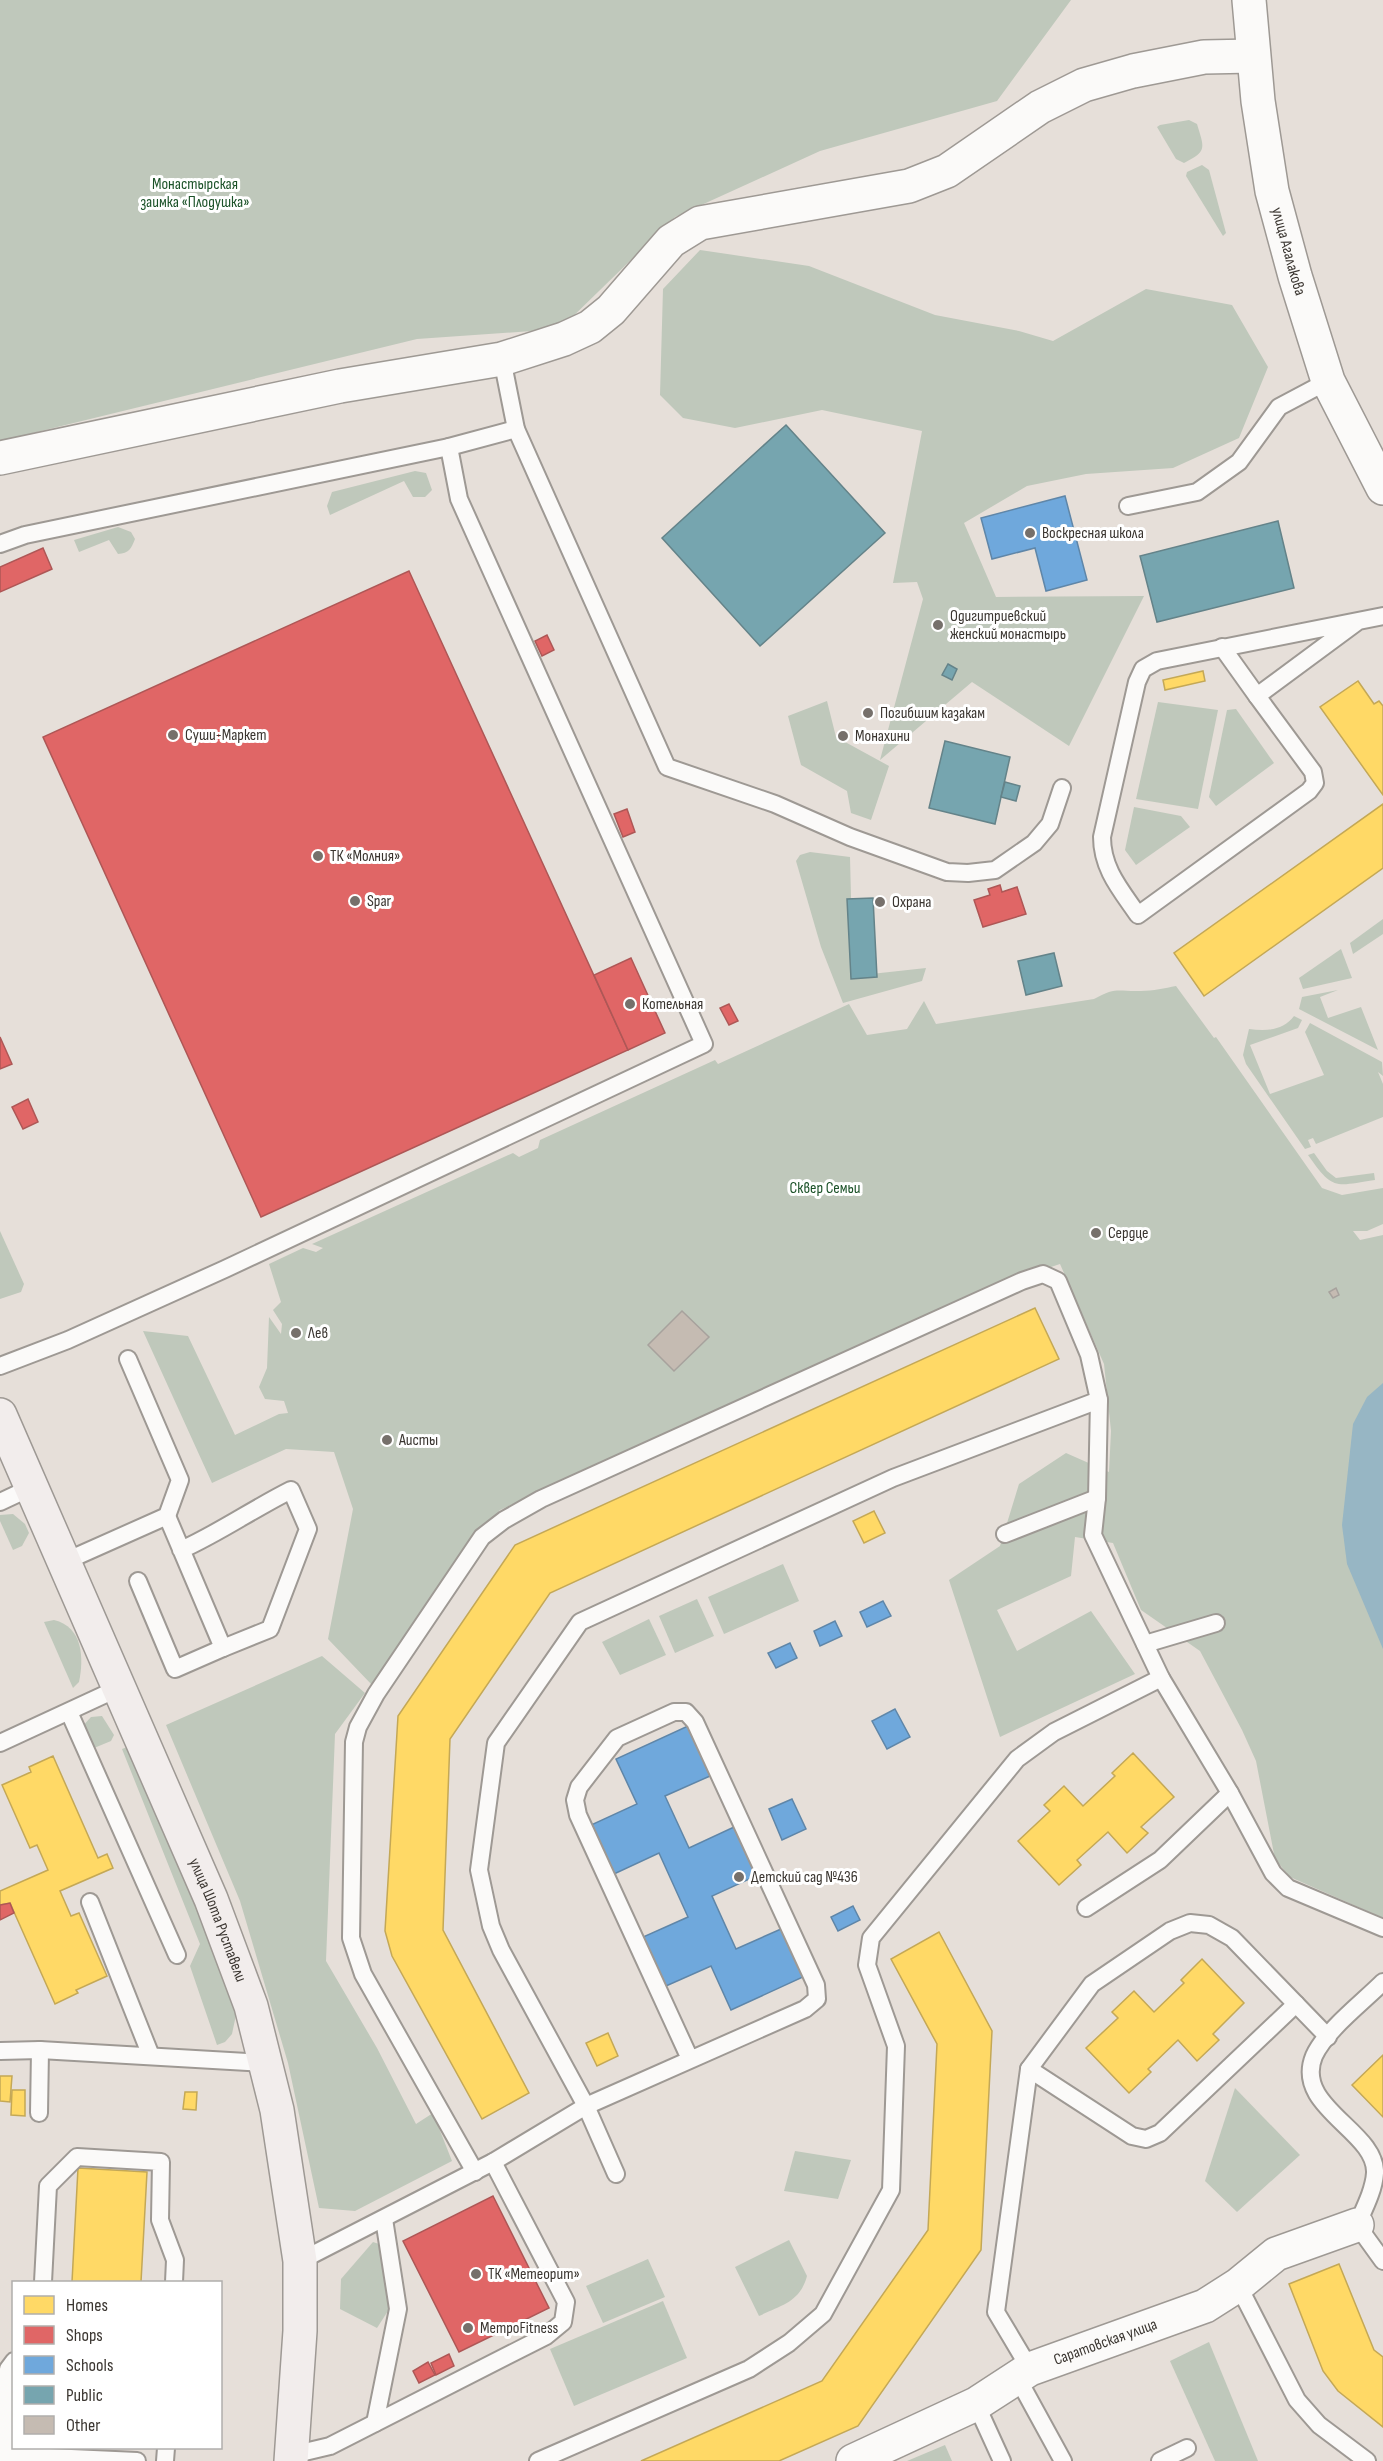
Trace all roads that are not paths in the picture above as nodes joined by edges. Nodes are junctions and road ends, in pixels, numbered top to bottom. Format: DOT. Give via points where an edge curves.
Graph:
graph roads {
  1 [pos="1250,0"];
  2 [pos="1253,56"];
  3 [pos="502,359"];
  4 [pos="1328,381"];
  5 [pos="516,429"];
  6 [pos="448,447"];
  7 [pos="0,458"];
  8 [pos="1383,488"];
  9 [pos="1128,506"];
  10 [pos="0,544"];
  11 [pos="1383,616"];
  12 [pos="1357,622"];
  13 [pos="1222,647"];
  14 [pos="1257,696"];
  15 [pos="1062,788"];
  16 [pos="128,1359"];
  17 [pos="0,1366"];
  18 [pos="1099,1400"];
  19 [pos="0,1415"];
  20 [pos="32,1487"];
  21 [pos="1097,1498"];
  22 [pos="0,1502"];
  23 [pos="167,1516"];
  24 [pos="1005,1534"];
  25 [pos="181,1550"];
  26 [pos="66,1562"];
  27 [pos="138,1581"];
  28 [pos="1216,1623"];
  29 [pos="1145,1644"];
  30 [pos="223,1648"];
  31 [pos="1161,1678"];
  32 [pos="121,1688"];
  33 [pos="69,1712"];
  34 [pos="0,1743"];
  35 [pos="1230,1793"];
  36 [pos="90,1902"];
  37 [pos="1086,1908"];
  38 [pos="1383,1928"];
  39 [pos="177,1955"];
  40 [pos="1383,1982"];
  41 [pos="1296,2004"];
  42 [pos="1328,2037"];
  43 [pos="40,2050"];
  44 [pos="0,2051"];
  45 [pos="151,2056"];
  46 [pos="690,2059"];
  47 [pos="266,2063"];
  48 [pos="1029,2069"];
  49 [pos="586,2106"];
  50 [pos="39,2113"];
  51 [pos="493,2162"];
  52 [pos="1379,2171"];
  53 [pos="475,2172"];
  54 [pos="616,2174"];
  55 [pos="384,2219"];
  56 [pos="1357,2225"];
  57 [pos="300,2261"];
  58 [pos="1383,2261"];
  59 [pos="44,2281"];
  60 [pos="174,2281"];
  61 [pos="1238,2285"];
  62 [pos="12,2364"];
  63 [pos="1024,2373"];
  64 [pos="976,2404"];
  65 [pos="375,2423"];
  66 [pos="1187,2448"];
  67 [pos="292,2458"];
  68 [pos="137,2461"];
  69 [pos="538,2461"];
  70 [pos="853,2461"];
  71 [pos="1002,2461"];
  72 [pos="1063,2461"];
  73 [pos="1160,2461"];
  74 [pos="1367,2461"];
  1 -- 2 [label="street, улица Агалакова"];
  2 -- 3 [label="street" via="1204,57 1084,85 1040,107 947,171 909,186 700,223 671,241 611,310 590,327"];
  2 -- 4 [label="street, улица Агалакова" via="1272,191"];
  3 -- 5 [label="lane"];
  3 -- 7 [label="street" via="340,386"];
  4 -- 8 [label="street, улица Агалакова"];
  4 -- 9 [label="lane" via="1279,407 1239,462 1197,492"];
  5 -- 6 [label="lane"];
  5 -- 15 [label="lane" via="667,767 775,804 850,837 947,872 995,870 1034,843 1050,824"];
  6 -- 10 [label="lane" via="25,535"];
  6 -- 17 [label="lane" via="459,499 704,1044 216,1273 68,1340"];
  11 -- 12 [label="lane"];
  12 -- 13 [label="lane"];
  12 -- 14 [label="lane"];
  13 -- 14 [label="lane"];
  13 -- 14 [label="lane" via="1157,661 1143,669 1137,682 1102,837 1102,854 1107,870 1138,915 1316,783 1313,772"];
  16 -- 23 [label="lane" via="180,1480"];
  18 -- 21 [label="lane"];
  18 -- 49 [label="lane" via="893,1478 580,1622 496,1743 479,1870 490,1926"];
  18 -- 53 [label="lane" via="1089,1355 1058,1281 1043,1274 541,1499 482,1537 358,1727 354,1742 350,1878 351,1938 363,1974"];
  19 -- 20 [label="street, улица Шота Руставели"];
  20 -- 22 [label="lane"];
  20 -- 26 [label="street, улица Шота Руставели"];
  21 -- 24 [label="lane"];
  21 -- 29 [label="lane" via="1093,1535"];
  23 -- 25 [label="lane"];
  23 -- 26 [label="lane"];
  25 -- 30 [label="lane"];
  25 -- 30 [label="lane" via="291,1490 308,1529 270,1629"];
  26 -- 32 [label="street, улица Шота Руставели"];
  27 -- 30 [label="lane" via="175,1669"];
  28 -- 29 [label="lane"];
  29 -- 31 [label="lane"];
  31 -- 35 [label="lane"];
  31 -- 69 [label="lane" via="1054,1732 1017,1759 871,1938 867,1965 896,2046 891,2190 823,2314 749,2369"];
  32 -- 33 [label="lane"];
  32 -- 47 [label="street, улица Шота Руставели" via="227,1937"];
  33 -- 34 [label="lane"];
  33 -- 39 [label="lane"];
  35 -- 37 [label="lane" via="1160,1860"];
  35 -- 38 [label="lane" via="1273,1873 1288,1888"];
  36 -- 45 [label="lane"];
  40 -- 42 [label="lane"];
  41 -- 42 [label="lane"];
  41 -- 48 [label="lane" via="1160,2133 1146,2139 1132,2136"];
  41 -- 48 [label="lane" via="1232,1938 1209,1925 1190,1923 1170,1931 1092,1984"];
  42 -- 52 [label="lane" via="1314,2056 1313,2086"];
  43 -- 44 [label="lane"];
  43 -- 45 [label="lane"];
  43 -- 50 [label="lane"];
  45 -- 47 [label="lane"];
  46 -- 46 [label="lane" via="806,2009 817,1999 816,1985 695,1722 686,1712 674,1712 617,1738 579,1786 575,1800 578,1815"];
  46 -- 49 [label="lane"];
  47 -- 57 [label="street, улица Шота Руставели"];
  48 -- 63 [label="lane" via="996,2312"];
  49 -- 51 [label="lane"];
  49 -- 54 [label="lane"];
  51 -- 53 [label="lane"];
  51 -- 65 [label="lane" via="566,2302 563,2322 546,2336"];
  52 -- 56 [label="lane"];
  53 -- 55 [label="lane"];
  55 -- 57 [label="lane"];
  55 -- 65 [label="lane" via="398,2309"];
  56 -- 58 [label="lane"];
  56 -- 61 [label="street, Саратовская улица" via="1276,2254"];
  57 -- 67 [label="street, улица Шота Руставели"];
  59 -- 60 [label="lane" via="48,2186 77,2157 161,2162 160,2220 175,2260"];
  61 -- 63 [label="street, Саратовская улица" via="1205,2306"];
  61 -- 74 [label="lane" via="1297,2400 1319,2425"];
  62 -- 68 [label="lane" via="8,2369 5,2455"];
  63 -- 64 [label="street, Саратовская улица"];
  63 -- 72 [label="lane"];
  64 -- 70 [label="street, Саратовская улица"];
  64 -- 71 [label="lane"];
  65 -- 67 [label="lane" via="330,2446"];
  66 -- 73 [label="lane"];
}
